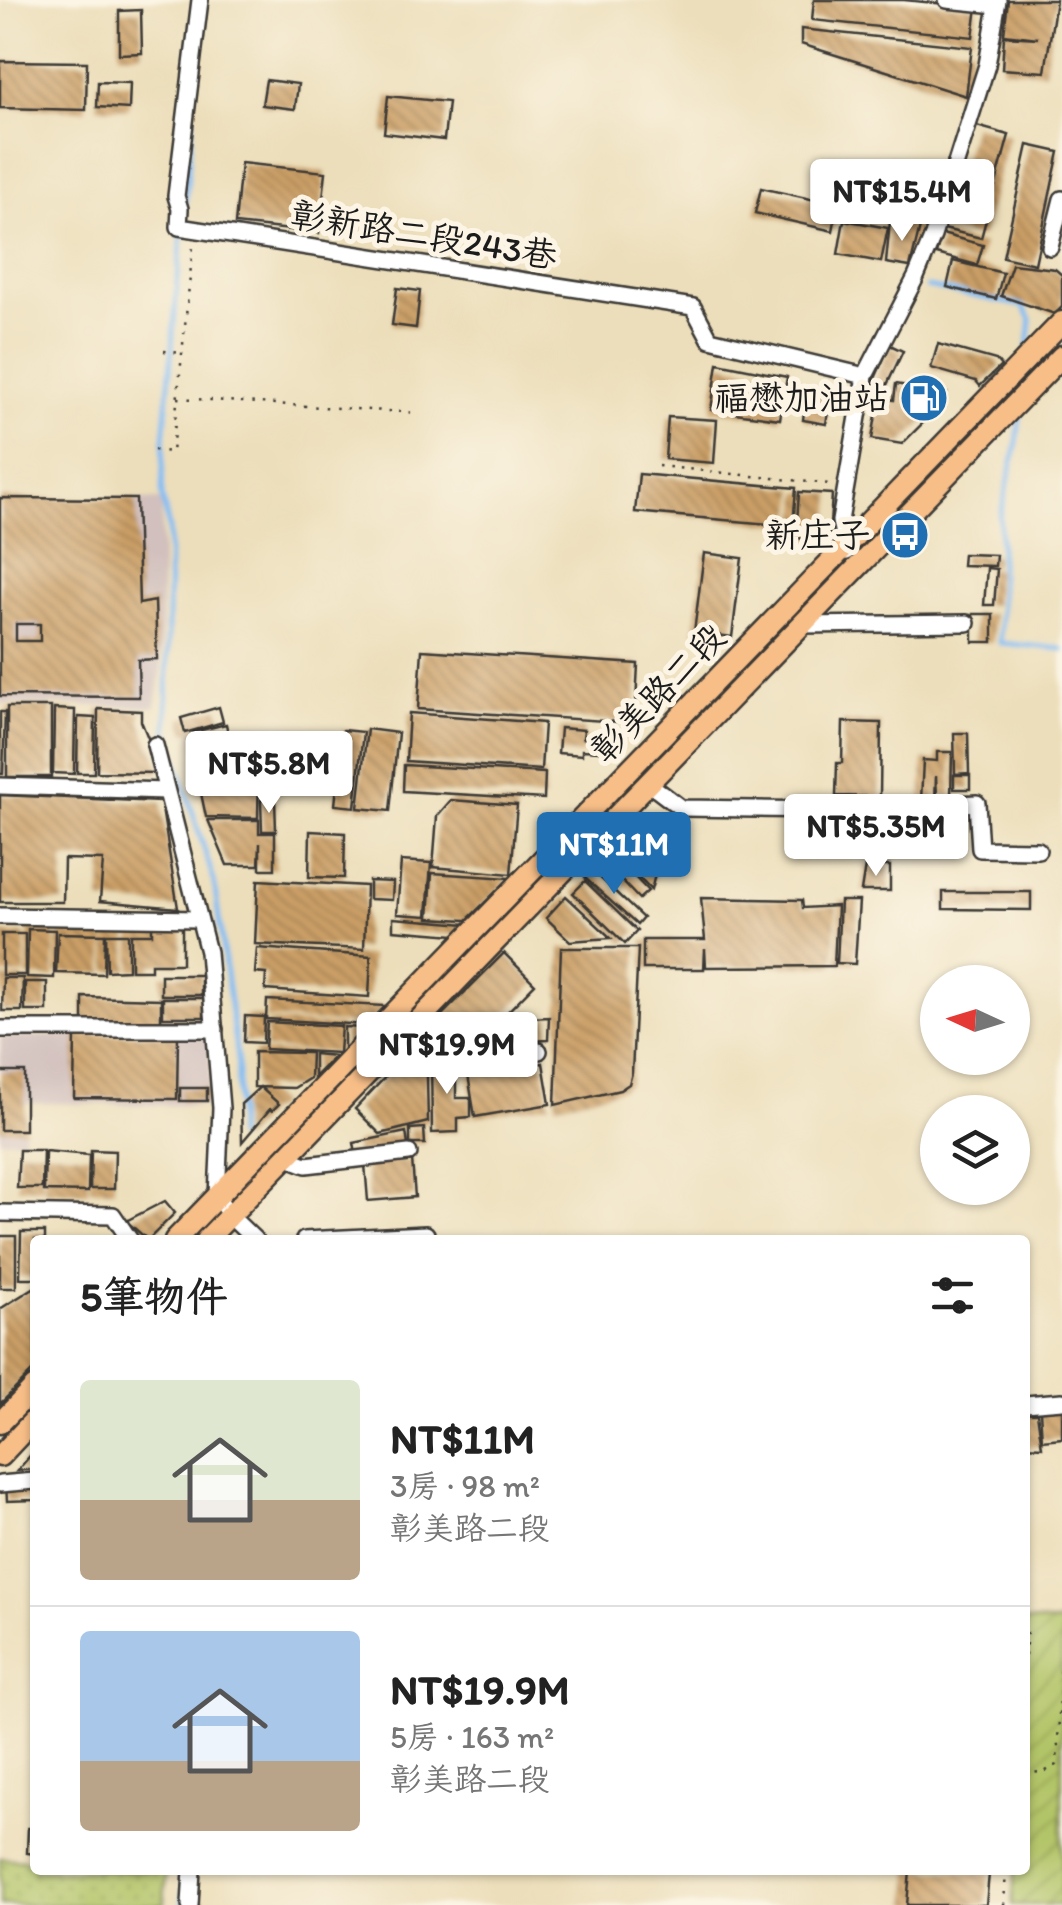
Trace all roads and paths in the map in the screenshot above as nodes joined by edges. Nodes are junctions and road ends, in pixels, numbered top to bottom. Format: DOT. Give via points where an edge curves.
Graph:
graph roads {
  1 [pos="200,0"];
  2 [pos="947,0"];
  3 [pos="998,2"];
  4 [pos="1062,199"];
  5 [pos="187,228"];
  6 [pos="1050,248"];
  7 [pos="1062,322"];
  8 [pos="164,352"];
  9 [pos="181,353"];
  10 [pos="1062,356"];
  11 [pos="865,376"];
  12 [pos="178,398"];
  13 [pos="419,413"];
  14 [pos="154,450"];
  15 [pos="658,466"];
  16 [pos="846,486"];
  17 [pos="844,549"];
  18 [pos="860,566"];
  19 [pos="967,623"];
  20 [pos="802,626"];
  21 [pos="155,745"];
  22 [pos="648,783"];
  23 [pos="0,786"];
  24 [pos="166,791"];
  25 [pos="1038,850"];
  26 [pos="534,868"];
  27 [pos="550,884"];
  28 [pos="0,916"];
  29 [pos="199,919"];
  30 [pos="423,1014"];
  31 [pos="0,1029"];
  32 [pos="214,1029"];
  33 [pos="539,1051"];
  34 [pos="409,1153"];
  35 [pos="286,1157"];
  36 [pos="217,1196"];
  37 [pos="0,1213"];
  38 [pos="229,1216"];
  39 [pos="426,1234"];
  40 [pos="127,1235"];
  41 [pos="180,1235"];
  42 [pos="211,1235"];
  43 [pos="250,1235"];
  44 [pos="406,1235"];
  45 [pos="30,1391"];
  46 [pos="1062,1401"];
  47 [pos="1030,1404"];
  48 [pos="0,1423"];
  49 [pos="30,1425"];
  50 [pos="0,1456"];
  51 [pos="30,1481"];
  52 [pos="0,1484"];
  53 [pos="1062,1643"];
  54 [pos="1030,1773"];
  55 [pos="192,1875"];
  56 [pos="1006,1875"];
  57 [pos="190,1905"];
  58 [pos="1004,1905"];
  1 -- 5 [label="street" via="176,196"];
  2 -- 3 [label="street"];
  3 -- 11 [label="street" via="987,65 933,236"];
  4 -- 6 [label="street"];
  5 -- 9 [label="path"];
  5 -- 11 [label="street, 彰新路二段243巷" via="692,307 710,339"];
  7 -- 17 [label="main road, 彰美路二段"];
  8 -- 9 [label="path"];
  9 -- 12 [label="path"];
  10 -- 18 [label="main road, 彰美路二段"];
  11 -- 16 [label="street"];
  12 -- 13 [label="path"];
  12 -- 14 [label="path" via="172,452"];
  15 -- 16 [label="path"];
  16 -- 17 [label="street"];
  17 -- 18 [label="street"];
  17 -- 26 [label="main road, 彰美路二段"];
  18 -- 20 [label="main road, 彰美路二段"];
  19 -- 20 [label="street"];
  20 -- 22 [label="main road, 彰美路二段"];
  21 -- 24 [label="street"];
  22 -- 25 [label="street" via="680,808 978,803 980,850"];
  22 -- 27 [label="main road, 彰美路二段"];
  23 -- 24 [label="street"];
  24 -- 29 [label="street"];
  26 -- 27 [label="main road"];
  26 -- 36 [label="main road, 彰美路二段"];
  27 -- 30 [label="main road, 彰美路二段"];
  28 -- 29 [label="street"];
  29 -- 32 [label="street"];
  30 -- 33 [label="street" via="466,1062"];
  30 -- 35 [label="main road, 彰美路二段"];
  31 -- 32 [label="street"];
  32 -- 36 [label="street" via="222,1108"];
  34 -- 35 [label="street" via="306,1165"];
  35 -- 38 [label="main road, 彰美路二段"];
  36 -- 38 [label="street"];
  36 -- 41 [label="main road, 彰美路二段"];
  37 -- 40 [label="street" via="113,1215"];
  38 -- 42 [label="main road, 彰美路二段"];
  38 -- 43 [label="street"];
  39 -- 44 [label="street"];
  45 -- 48 [label="main road"];
  46 -- 47 [label="street"];
  49 -- 50 [label="main road"];
  51 -- 52 [label="street"];
  53 -- 54 [label="path" via="1057,1765"];
  55 -- 57 [label="street"];
  56 -- 58 [label="path"];
}
